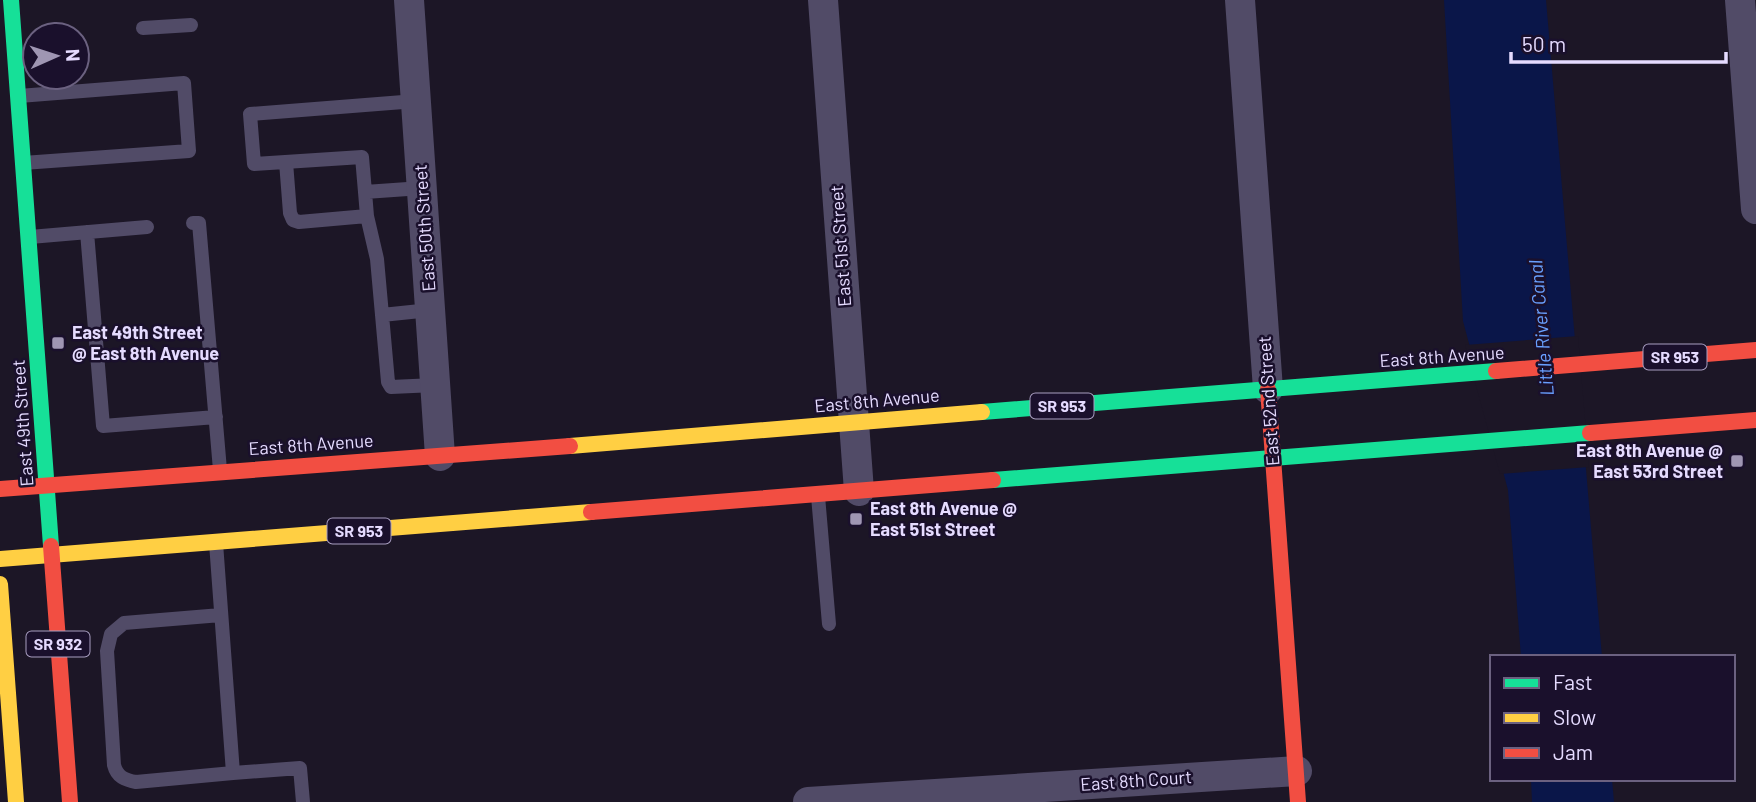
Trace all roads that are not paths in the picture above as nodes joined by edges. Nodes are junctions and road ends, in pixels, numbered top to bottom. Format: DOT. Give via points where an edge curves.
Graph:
graph roads {
  1 [pos="11,0"];
  2 [pos="409,0"];
  3 [pos="823,0"];
  4 [pos="1240,0"];
  5 [pos="1740,0"];
  6 [pos="191,24"];
  7 [pos="143,28"];
  8 [pos="18,96"];
  9 [pos="416,101"];
  10 [pos="286,162"];
  11 [pos="23,163"];
  12 [pos="422,188"];
  13 [pos="365,192"];
  14 [pos="1756,209"];
  15 [pos="367,216"];
  16 [pos="193,223"];
  17 [pos="148,227"];
  18 [pos="87,232"];
  19 [pos="28,237"];
  20 [pos="430,310"];
  21 [pos="382,314"];
  22 [pos="1756,350"];
  23 [pos="435,385"];
  24 [pos="1268,389"];
  25 [pos="216,416"];
  26 [pos="1756,420"];
  27 [pos="855,422"];
  28 [pos="440,456"];
  29 [pos="1273,458"];
  30 [pos="220,471"];
  31 [pos="47,487"];
  32 [pos="0,489"];
  33 [pos="859,491"];
  34 [pos="818,495"];
  35 [pos="216,542"];
  36 [pos="51,555"];
  37 [pos="0,559"];
  38 [pos="0,584"];
  39 [pos="221,615"];
  40 [pos="829,624"];
  41 [pos="1297,771"];
  42 [pos="233,773"];
  43 [pos="7,774"];
  44 [pos="16,802"];
  45 [pos="70,802"];
  46 [pos="303,802"];
  47 [pos="808,802"];
  48 [pos="1298,802"];
  1 -- 8 [label="main road, East 49th Street / SR 932" via="19,38"];
  2 -- 9 [label="street, East 50th Street"];
  3 -- 27 [label="street, East 51st Street"];
  4 -- 24 [label="street, East 52nd Street"];
  5 -- 14 [label="street"];
  6 -- 7 [label="lane"];
  8 -- 11 [label="main road, East 49th Street / SR 932"];
  8 -- 11 [label="lane" via="184,83 189,151"];
  9 -- 10 [label="lane" via="250,114 254,164"];
  9 -- 12 [label="street, East 50th Street"];
  10 -- 13 [label="lane" via="362,156"];
  10 -- 15 [label="lane" via="293,220"];
  11 -- 19 [label="main road, East 49th Street / SR 932"];
  12 -- 13 [label="lane"];
  12 -- 20 [label="street, East 50th Street"];
  13 -- 15 [label="lane"];
  15 -- 21 [label="lane"];
  16 -- 25 [label="lane" via="199,223"];
  17 -- 18 [label="lane"];
  18 -- 19 [label="lane"];
  18 -- 25 [label="lane" via="103,426"];
  19 -- 31 [label="main road, East 49th Street / SR 932"];
  20 -- 21 [label="lane"];
  20 -- 23 [label="street, East 50th Street"];
  21 -- 23 [label="lane" via="391,387"];
  22 -- 24 [label="main road, East 8th Avenue / SR 953"];
  23 -- 28 [label="street, East 50th Street"];
  24 -- 27 [label="main road, East 8th Avenue / SR 953"];
  24 -- 29 [label="main road, East 52nd Street"];
  25 -- 30 [label="lane"];
  26 -- 29 [label="main road, SR 953"];
  27 -- 28 [label="main road, East 8th Avenue / SR 953"];
  27 -- 33 [label="street, East 51st Street"];
  28 -- 30 [label="main road, East 8th Avenue / SR 953"];
  29 -- 33 [label="main road, SR 953"];
  29 -- 41 [label="main road, East 52nd Street"];
  30 -- 31 [label="main road, East 8th Avenue / SR 953"];
  31 -- 32 [label="main road, East 8th Avenue / SR 953"];
  31 -- 36 [label="main road, East 49th Street / SR 932"];
  33 -- 34 [label="main road, SR 953"];
  34 -- 35 [label="main road, SR 953"];
  34 -- 40 [label="lane"];
  35 -- 36 [label="main road, SR 953"];
  35 -- 39 [label="lane"];
  36 -- 37 [label="main road, SR 953"];
  36 -- 45 [label="main road, East 49th Street / SR 932"];
  38 -- 43 [label="main road, SR 932"];
  39 -- 42 [label="lane"];
  39 -- 42 [label="lane" via="124,623 111,634 107,651 114,765 123,779 136,782"];
  41 -- 47 [label="street, East 8th Court"];
  41 -- 48 [label="main road, East 52nd Street"];
  42 -- 46 [label="lane" via="300,768"];
  43 -- 44 [label="main road, SR 932"];
}
